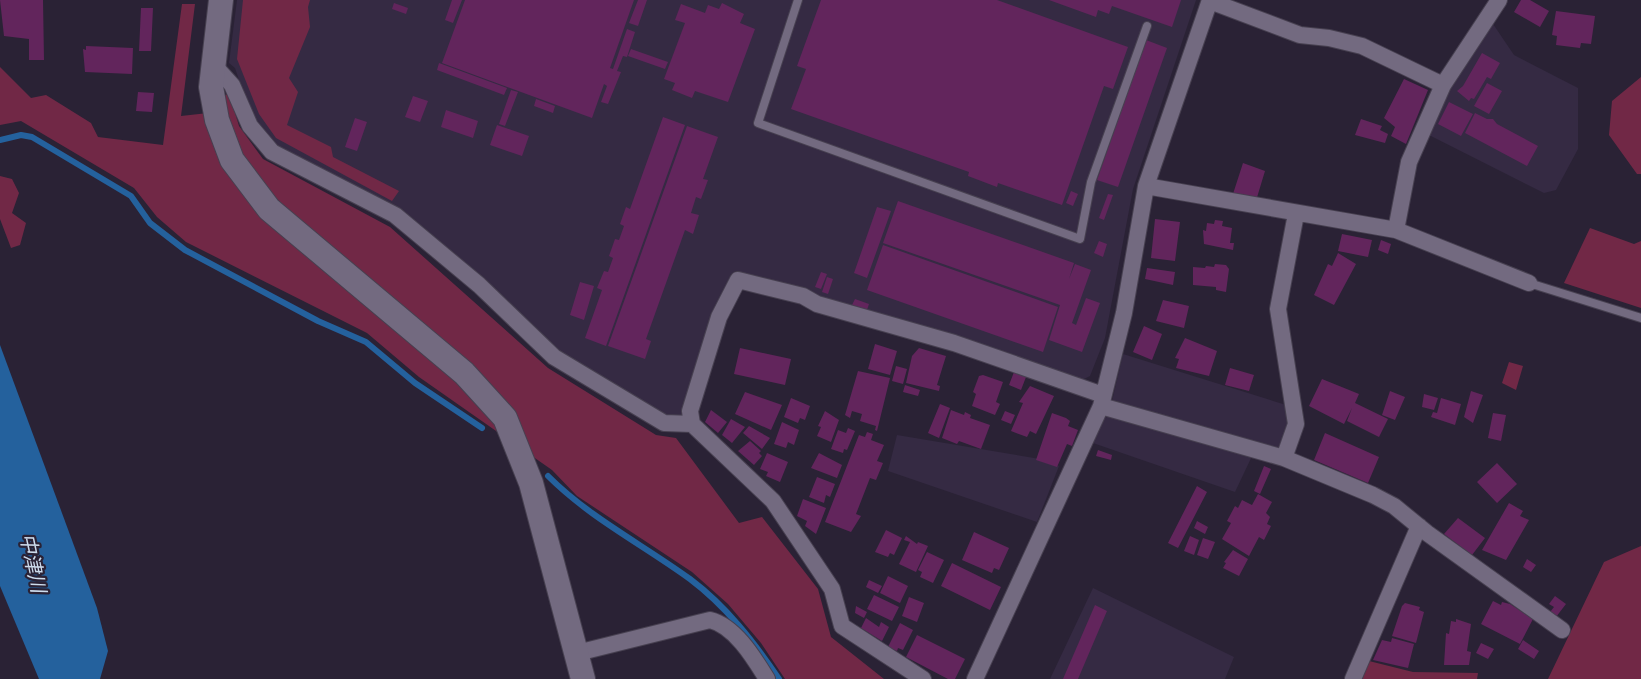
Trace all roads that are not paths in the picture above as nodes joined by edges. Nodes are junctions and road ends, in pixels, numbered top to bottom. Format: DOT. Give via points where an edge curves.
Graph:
graph roads {
  1 [pos="221,0"];
  2 [pos="798,0"];
  3 [pos="1499,0"];
  4 [pos="1210,1"];
  5 [pos="1147,26"];
  6 [pos="213,64"];
  7 [pos="1443,85"];
  8 [pos="1146,186"];
  9 [pos="1296,214"];
  10 [pos="1396,230"];
  11 [pos="1529,283"];
  12 [pos="1641,318"];
  13 [pos="1102,400"];
  14 [pos="692,424"];
  15 [pos="1284,458"];
  16 [pos="1419,526"];
  17 [pos="1562,630"];
  18 [pos="577,653"];
  19 [pos="583,679"];
  20 [pos="767,679"];
  21 [pos="923,679"];
  22 [pos="975,679"];
  23 [pos="1353,679"];
  1 -- 6 [label="street"];
  2 -- 5 [label="lane" via="758,123 1080,239 1091,182"];
  3 -- 7 [label="street"];
  4 -- 7 [label="street" via="1300,35 1362,46"];
  4 -- 8 [label="street"];
  6 -- 14 [label="street" via="231,84 250,126 272,152 395,215 479,285 554,357 664,423"];
  6 -- 18 [label="street" via="217,120 232,160 249,185 304,241 464,373 505,418 531,483"];
  7 -- 10 [label="street" via="1409,162"];
  8 -- 9 [label="street"];
  8 -- 13 [label="street" via="1124,313"];
  9 -- 10 [label="street"];
  9 -- 15 [label="street" via="1278,309 1296,424"];
  10 -- 11 [label="street"];
  11 -- 12 [label="lane"];
  13 -- 14 [label="street" via="954,343 738,280 719,317 690,411"];
  13 -- 15 [label="street"];
  13 -- 22 [label="street"];
  14 -- 21 [label="street" via="773,501 832,589 842,626"];
  15 -- 16 [label="street" via="1373,495"];
  16 -- 17 [label="street"];
  16 -- 23 [label="street"];
  18 -- 19 [label="street"];
  18 -- 20 [label="street" via="710,620 720,623 750,653"];
}
